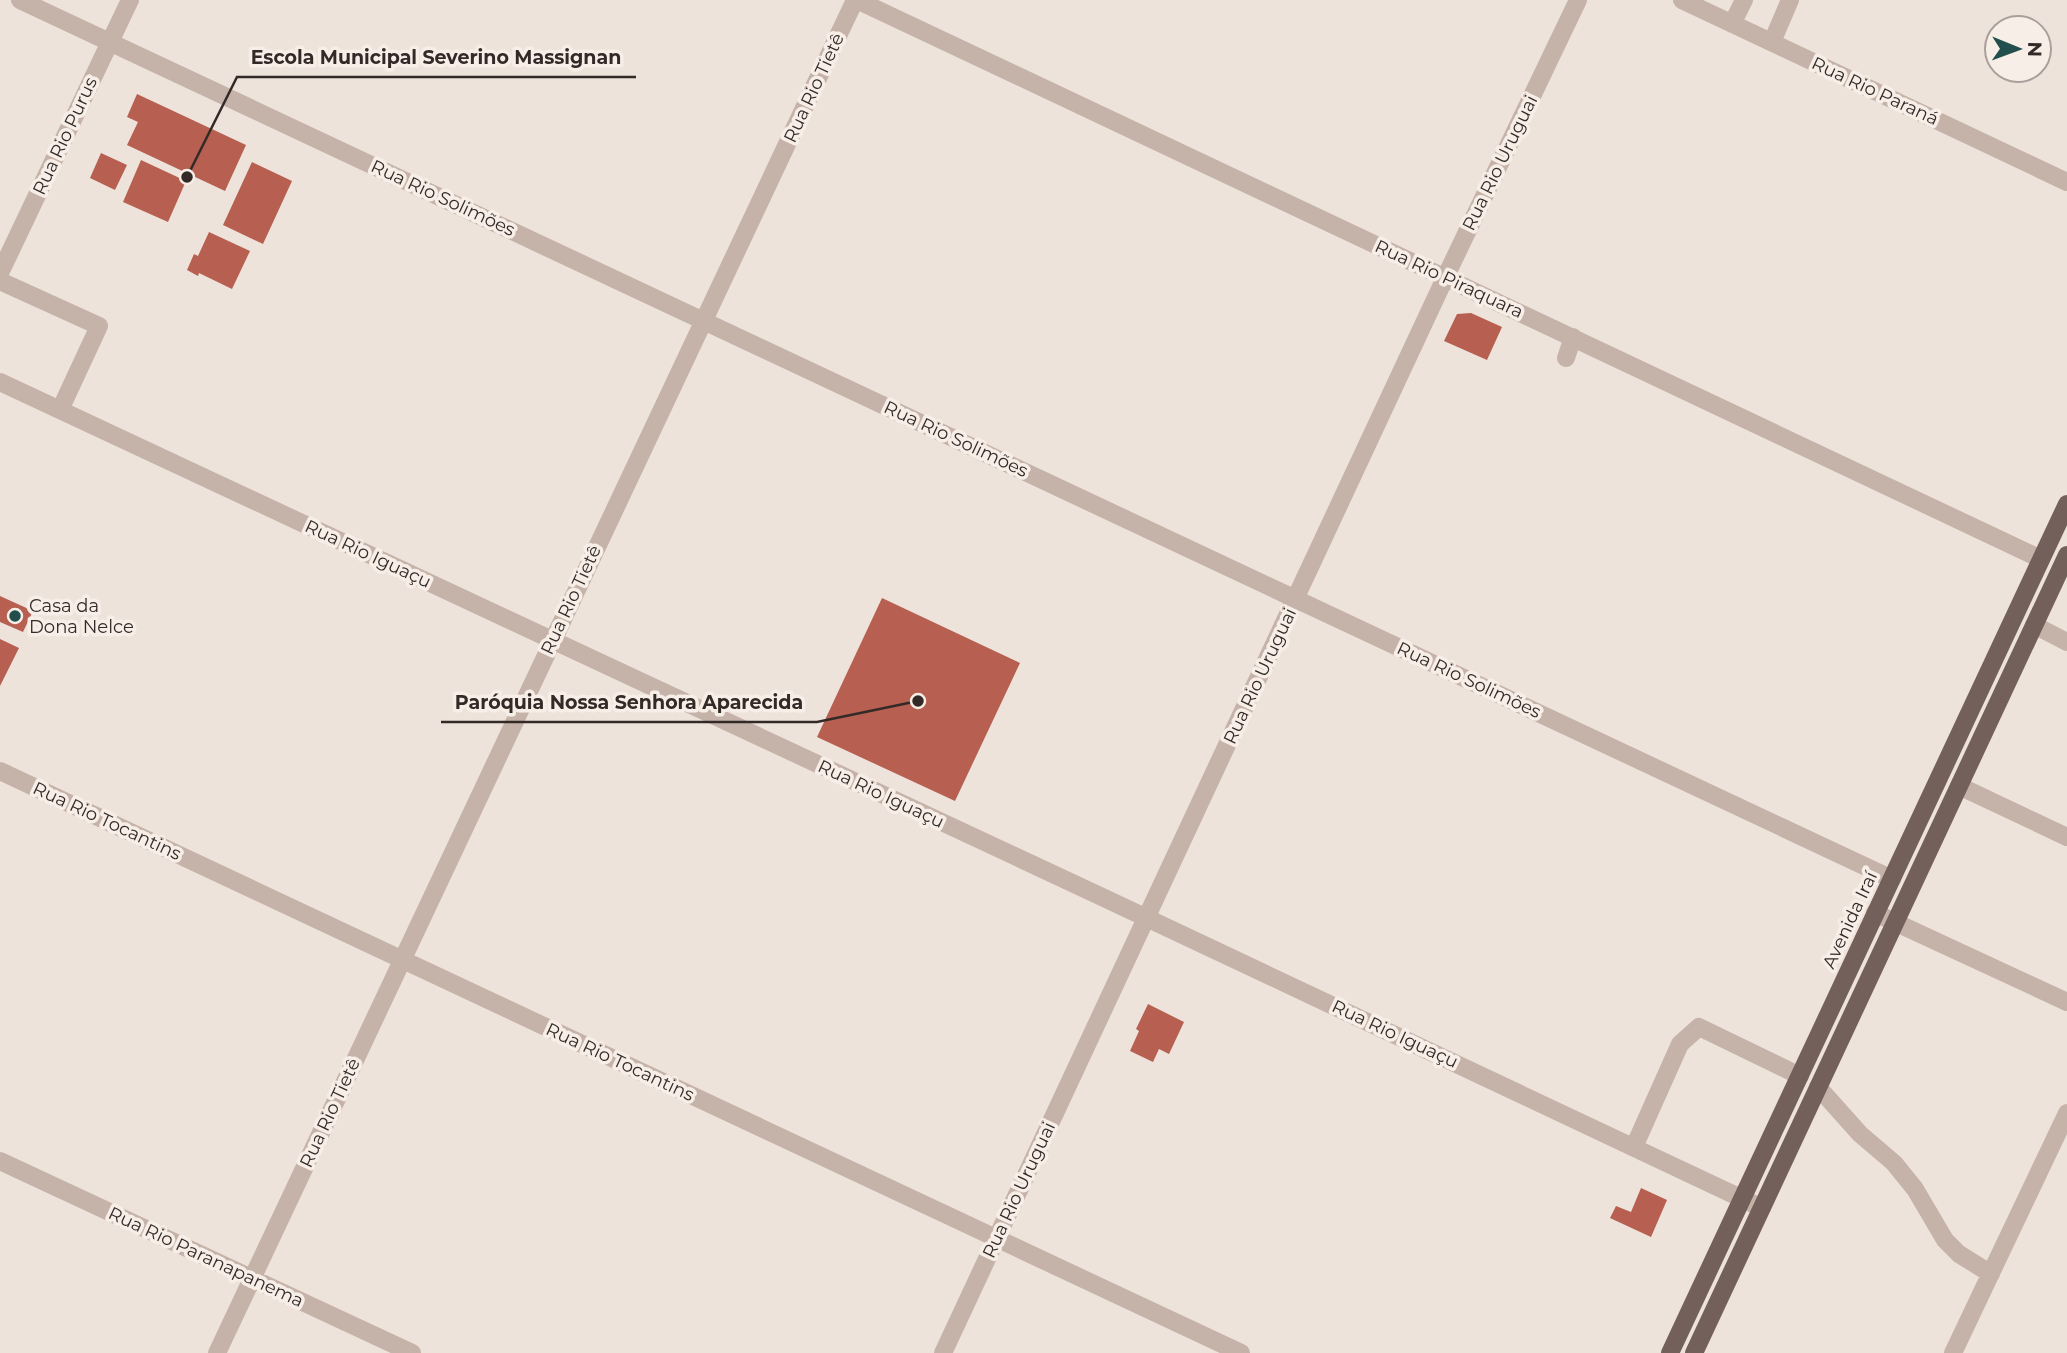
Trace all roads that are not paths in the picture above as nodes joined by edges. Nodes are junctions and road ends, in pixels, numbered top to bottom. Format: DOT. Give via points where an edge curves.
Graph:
graph roads {
  1 [pos="20,0"];
  2 [pos="130,0"];
  3 [pos="856,0"];
  4 [pos="1578,0"];
  5 [pos="1682,0"];
  6 [pos="1744,0"];
  7 [pos="1790,0"];
  8 [pos="1732,24"];
  9 [pos="110,42"];
  10 [pos="1772,42"];
  11 [pos="2067,182"];
  12 [pos="0,273"];
  13 [pos="1445,278"];
  14 [pos="0,281"];
  15 [pos="703,321"];
  16 [pos="1573,337"];
  17 [pos="1566,358"];
  18 [pos="0,382"];
  19 [pos="60,410"];
  20 [pos="2067,504"];
  21 [pos="2067,555"];
  22 [pos="2041,559"];
  23 [pos="1296,598"];
  24 [pos="2034,625"];
  25 [pos="552,640"];
  26 [pos="2067,642"];
  27 [pos="0,771"];
  28 [pos="1959,786"];
  29 [pos="2067,837"];
  30 [pos="1892,879"];
  31 [pos="1875,914"];
  32 [pos="1147,918"];
  33 [pos="1895,923"];
  34 [pos="403,960"];
  35 [pos="2067,1002"];
  36 [pos="1800,1076"];
  37 [pos="1818,1087"];
  38 [pos="2067,1113"];
  39 [pos="1634,1147"];
  40 [pos="1766,1148"];
  41 [pos="0,1161"];
  42 [pos="1784,1161"];
  43 [pos="1742,1199"];
  44 [pos="1762,1208"];
  45 [pos="996,1238"];
  46 [pos="1991,1274"];
  47 [pos="252,1278"];
  48 [pos="217,1353"];
  49 [pos="412,1353"];
  50 [pos="943,1353"];
  51 [pos="1241,1353"];
  52 [pos="1670,1353"];
  53 [pos="1694,1353"];
  54 [pos="1953,1353"];
  1 -- 9 [label="street, Rua Rio Solimões"];
  2 -- 9 [label="street, Rua Rio Purus"];
  3 -- 13 [label="street, Rua Rio Piraquara"];
  3 -- 15 [label="street, Rua Rio Tietê"];
  4 -- 13 [label="street, Rua Rio Uruguai"];
  5 -- 8 [label="street, Rua Rio Paraná"];
  6 -- 8 [label="street"];
  7 -- 10 [label="street"];
  8 -- 10 [label="street, Rua Rio Paraná"];
  9 -- 12 [label="street, Rua Rio Purus"];
  9 -- 15 [label="street, Rua Rio Solimões"];
  10 -- 11 [label="street, Rua Rio Paraná"];
  13 -- 16 [label="street, Rua Rio Piraquara"];
  13 -- 23 [label="street, Rua Rio Uruguai"];
  14 -- 19 [label="street" via="99,326"];
  15 -- 23 [label="street, Rua Rio Solimões"];
  15 -- 25 [label="street, Rua Rio Tietê"];
  16 -- 17 [label="street"];
  16 -- 22 [label="street, Rua Rio Piraquara"];
  18 -- 19 [label="street, Rua Rio Iguaçu"];
  19 -- 25 [label="street, Rua Rio Iguaçu"];
  20 -- 22 [label="main road, Avenida Iraí"];
  21 -- 24 [label="main road"];
  22 -- 30 [label="main road, Avenida Iraí"];
  23 -- 30 [label="street, Rua Rio Solimões"];
  23 -- 32 [label="street, Rua Rio Uruguai"];
  24 -- 26 [label="street"];
  24 -- 28 [label="main road"];
  25 -- 32 [label="street, Rua Rio Iguaçu"];
  25 -- 34 [label="street, Rua Rio Tietê"];
  27 -- 34 [label="street, Rua Rio Tocantins"];
  28 -- 29 [label="street"];
  28 -- 33 [label="main road"];
  30 -- 31 [label="main road, Avenida Iraí"];
  31 -- 33 [label="street"];
  31 -- 36 [label="main road, Avenida Iraí"];
  32 -- 39 [label="street, Rua Rio Iguaçu"];
  32 -- 45 [label="street, Rua Rio Uruguai"];
  33 -- 35 [label="street"];
  33 -- 37 [label="main road"];
  34 -- 45 [label="street, Rua Rio Tocantins"];
  34 -- 47 [label="street, Rua Rio Tietê"];
  36 -- 39 [label="street" via="1699,1027 1680,1044"];
  36 -- 40 [label="main road, Avenida Iraí"];
  37 -- 42 [label="main road"];
  37 -- 46 [label="street" via="1860,1134 1894,1163 1945,1240"];
  38 -- 46 [label="street"];
  39 -- 43 [label="street, Rua Rio Iguaçu"];
  40 -- 42 [label="main road"];
  40 -- 43 [label="main road, Avenida Iraí"];
  41 -- 47 [label="street, Rua Rio Paranapanema"];
  42 -- 44 [label="main road"];
  43 -- 44 [label="street, Rua Rio Iguaçu"];
  43 -- 52 [label="main road, Avenida Iraí"];
  44 -- 53 [label="main road"];
  45 -- 50 [label="street, Rua Rio Uruguai"];
  45 -- 51 [label="street, Rua Rio Tocantins"];
  46 -- 54 [label="street"];
  47 -- 48 [label="street, Rua Rio Tietê"];
  47 -- 49 [label="street, Rua Rio Paranapanema"];
}
